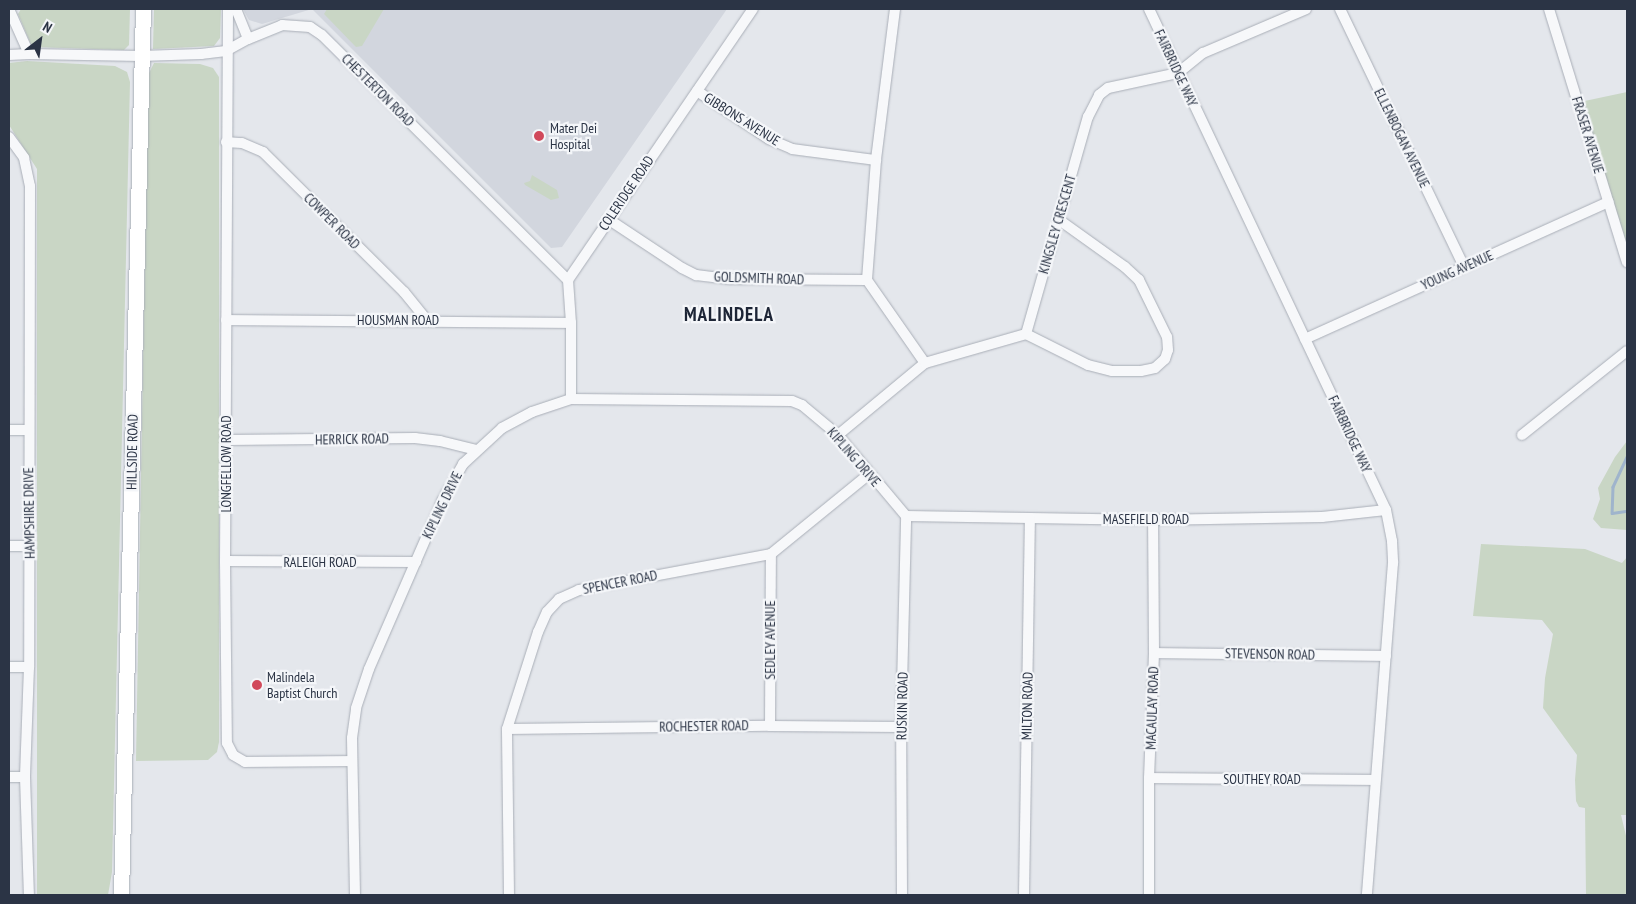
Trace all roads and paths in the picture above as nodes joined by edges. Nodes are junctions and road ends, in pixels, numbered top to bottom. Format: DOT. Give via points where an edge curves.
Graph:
graph roads {
  1 [pos="143,9"];
  2 [pos="228,9"];
  3 [pos="236,9"];
  4 [pos="753,9"];
  5 [pos="895,9"];
  6 [pos="1149,9"];
  7 [pos="1306,9"];
  8 [pos="1340,9"];
  9 [pos="1548,9"];
  10 [pos="11,10"];
  11 [pos="248,39"];
  12 [pos="226,51"];
  13 [pos="29,54"];
  14 [pos="9,56"];
  15 [pos="141,56"];
  16 [pos="1178,73"];
  17 [pos="696,91"];
  18 [pos="9,137"];
  19 [pos="226,142"];
  20 [pos="876,160"];
  21 [pos="1609,202"];
  22 [pos="608,219"];
  23 [pos="1058,219"];
  24 [pos="1627,262"];
  25 [pos="1464,268"];
  26 [pos="568,280"];
  27 [pos="867,280"];
  28 [pos="226,320"];
  29 [pos="427,320"];
  30 [pos="571,323"];
  31 [pos="1026,334"];
  32 [pos="1305,339"];
  33 [pos="1627,351"];
  34 [pos="925,363"];
  35 [pos="571,399"];
  36 [pos="9,430"];
  37 [pos="28,430"];
  38 [pos="838,435"];
  39 [pos="1522,435"];
  40 [pos="227,440"];
  41 [pos="476,450"];
  42 [pos="870,474"];
  43 [pos="1386,510"];
  44 [pos="906,516"];
  45 [pos="1030,518"];
  46 [pos="1153,520"];
  47 [pos="9,546"];
  48 [pos="30,546"];
  49 [pos="771,554"];
  50 [pos="225,561"];
  51 [pos="416,562"];
  52 [pos="1154,652"];
  53 [pos="1386,656"];
  54 [pos="9,667"];
  55 [pos="29,667"];
  56 [pos="770,726"];
  57 [pos="901,727"];
  58 [pos="507,729"];
  59 [pos="352,761"];
  60 [pos="9,777"];
  61 [pos="25,777"];
  62 [pos="1149,778"];
  63 [pos="1375,780"];
  64 [pos="29,895"];
  65 [pos="121,895"];
  66 [pos="355,895"];
  67 [pos="509,895"];
  68 [pos="902,895"];
  69 [pos="1024,895"];
  70 [pos="1148,895"];
  71 [pos="1367,895"];
  1 -- 15 [label="main road, HILLSIDE ROAD"];
  2 -- 12 [label="street, LONGFELLOW ROAD"];
  3 -- 11 [label="street"];
  4 -- 17 [label="street, COLERIDGE ROAD"];
  5 -- 20 [label="street"];
  6 -- 16 [label="street, FAIRBRIDGE WAY"];
  7 -- 16 [label="street" via="1203,53"];
  8 -- 25 [label="street, ELLENBOGAN AVENUE"];
  9 -- 21 [label="street, FRASER AVENUE"];
  10 -- 13 [label="street"];
  11 -- 12 [label="street, CHESTERTON ROAD"];
  11 -- 26 [label="street, CHESTERTON ROAD" via="282,25 310,27 322,35"];
  12 -- 15 [label="street, CHESTERTON ROAD"];
  12 -- 19 [label="street, LONGFELLOW ROAD"];
  13 -- 14 [label="street, CHESTERTON ROAD"];
  13 -- 15 [label="street, CHESTERTON ROAD"];
  15 -- 65 [label="main road, HILLSIDE ROAD"];
  16 -- 23 [label="street, KINGSLEY CRESCENT" via="1108,88 1099,95 1088,117"];
  16 -- 32 [label="street, FAIRBRIDGE WAY"];
  17 -- 20 [label="street, GIBBONS AVENUE" via="769,139 792,149"];
  17 -- 22 [label="street, COLERIDGE ROAD"];
  18 -- 37 [label="street, HAMPSHIRE DRIVE" via="24,158 30,186"];
  19 -- 28 [label="street, LONGFELLOW ROAD"];
  19 -- 29 [label="street, COWPER ROAD" via="242,143 263,152 404,292"];
  20 -- 27 [label="street"];
  21 -- 24 [label="street, FRASER AVENUE"];
  21 -- 25 [label="street, YOUNG AVENUE"];
  22 -- 26 [label="street, COLERIDGE ROAD"];
  22 -- 27 [label="street, GOLDSMITH ROAD" via="696,275 730,279"];
  23 -- 31 [label="street, KINGSLEY CRESCENT"];
  23 -- 31 [label="street" via="1139,280 1167,337 1168,350 1165,359 1154,368 1112,371 1088,364"];
  25 -- 32 [label="street, YOUNG AVENUE"];
  26 -- 30 [label="street"];
  27 -- 34 [label="street"];
  28 -- 29 [label="street, HOUSMAN ROAD"];
  28 -- 40 [label="street, LONGFELLOW ROAD"];
  29 -- 30 [label="street, HOUSMAN ROAD"];
  30 -- 35 [label="street"];
  31 -- 34 [label="street"];
  32 -- 43 [label="street, FAIRBRIDGE WAY"];
  33 -- 39 [label="street"];
  34 -- 38 [label="street"];
  35 -- 38 [label="street, KIPLING DRIVE" via="784,400 802,405"];
  35 -- 41 [label="street, KIPLING DRIVE" via="532,412 502,428"];
  36 -- 37 [label="street"];
  37 -- 48 [label="street, HAMPSHIRE DRIVE"];
  38 -- 42 [label="street, KIPLING DRIVE"];
  40 -- 41 [label="street, HERRICK ROAD" via="415,438"];
  40 -- 50 [label="street, LONGFELLOW ROAD"];
  41 -- 51 [label="street, KIPLING DRIVE" via="450,486"];
  42 -- 44 [label="street, KIPLING DRIVE"];
  42 -- 49 [label="street, SPENCER ROAD"];
  43 -- 46 [label="street, MASEFIELD ROAD" via="1322,517"];
  43 -- 53 [label="street, FAIRBRIDGE WAY" via="1393,563"];
  44 -- 45 [label="street, MASEFIELD ROAD"];
  44 -- 57 [label="street, RUSKIN ROAD"];
  45 -- 46 [label="street, MASEFIELD ROAD"];
  45 -- 69 [label="street, MILTON ROAD"];
  46 -- 52 [label="street, MACAULAY ROAD"];
  47 -- 48 [label="street"];
  48 -- 55 [label="street, HAMPSHIRE DRIVE"];
  49 -- 56 [label="street, SEDLEY AVENUE"];
  49 -- 58 [label="street, SPENCER ROAD" via="579,590 559,599 547,612 538,632"];
  50 -- 51 [label="street, RALEIGH ROAD"];
  50 -- 59 [label="street, LONGFELLOW ROAD" via="227,744 233,755 245,762 260,764"];
  51 -- 59 [label="street, KIPLING DRIVE" via="369,669 356,708"];
  52 -- 53 [label="street, STEVENSON ROAD"];
  52 -- 62 [label="street, MACAULAY ROAD"];
  53 -- 63 [label="street, FAIRBRIDGE WAY"];
  54 -- 55 [label="street"];
  55 -- 61 [label="street, HAMPSHIRE DRIVE"];
  56 -- 57 [label="street, ROCHESTER ROAD"];
  56 -- 58 [label="street, ROCHESTER ROAD"];
  57 -- 68 [label="street, RUSKIN ROAD"];
  58 -- 67 [label="street, SPENCER ROAD"];
  59 -- 66 [label="street, KIPLING DRIVE"];
  60 -- 61 [label="street"];
  61 -- 64 [label="street, HAMPSHIRE DRIVE"];
  62 -- 63 [label="street, SOUTHEY ROAD"];
  62 -- 70 [label="street, MACAULAY ROAD"];
  63 -- 71 [label="street, FAIRBRIDGE WAY"];
}
